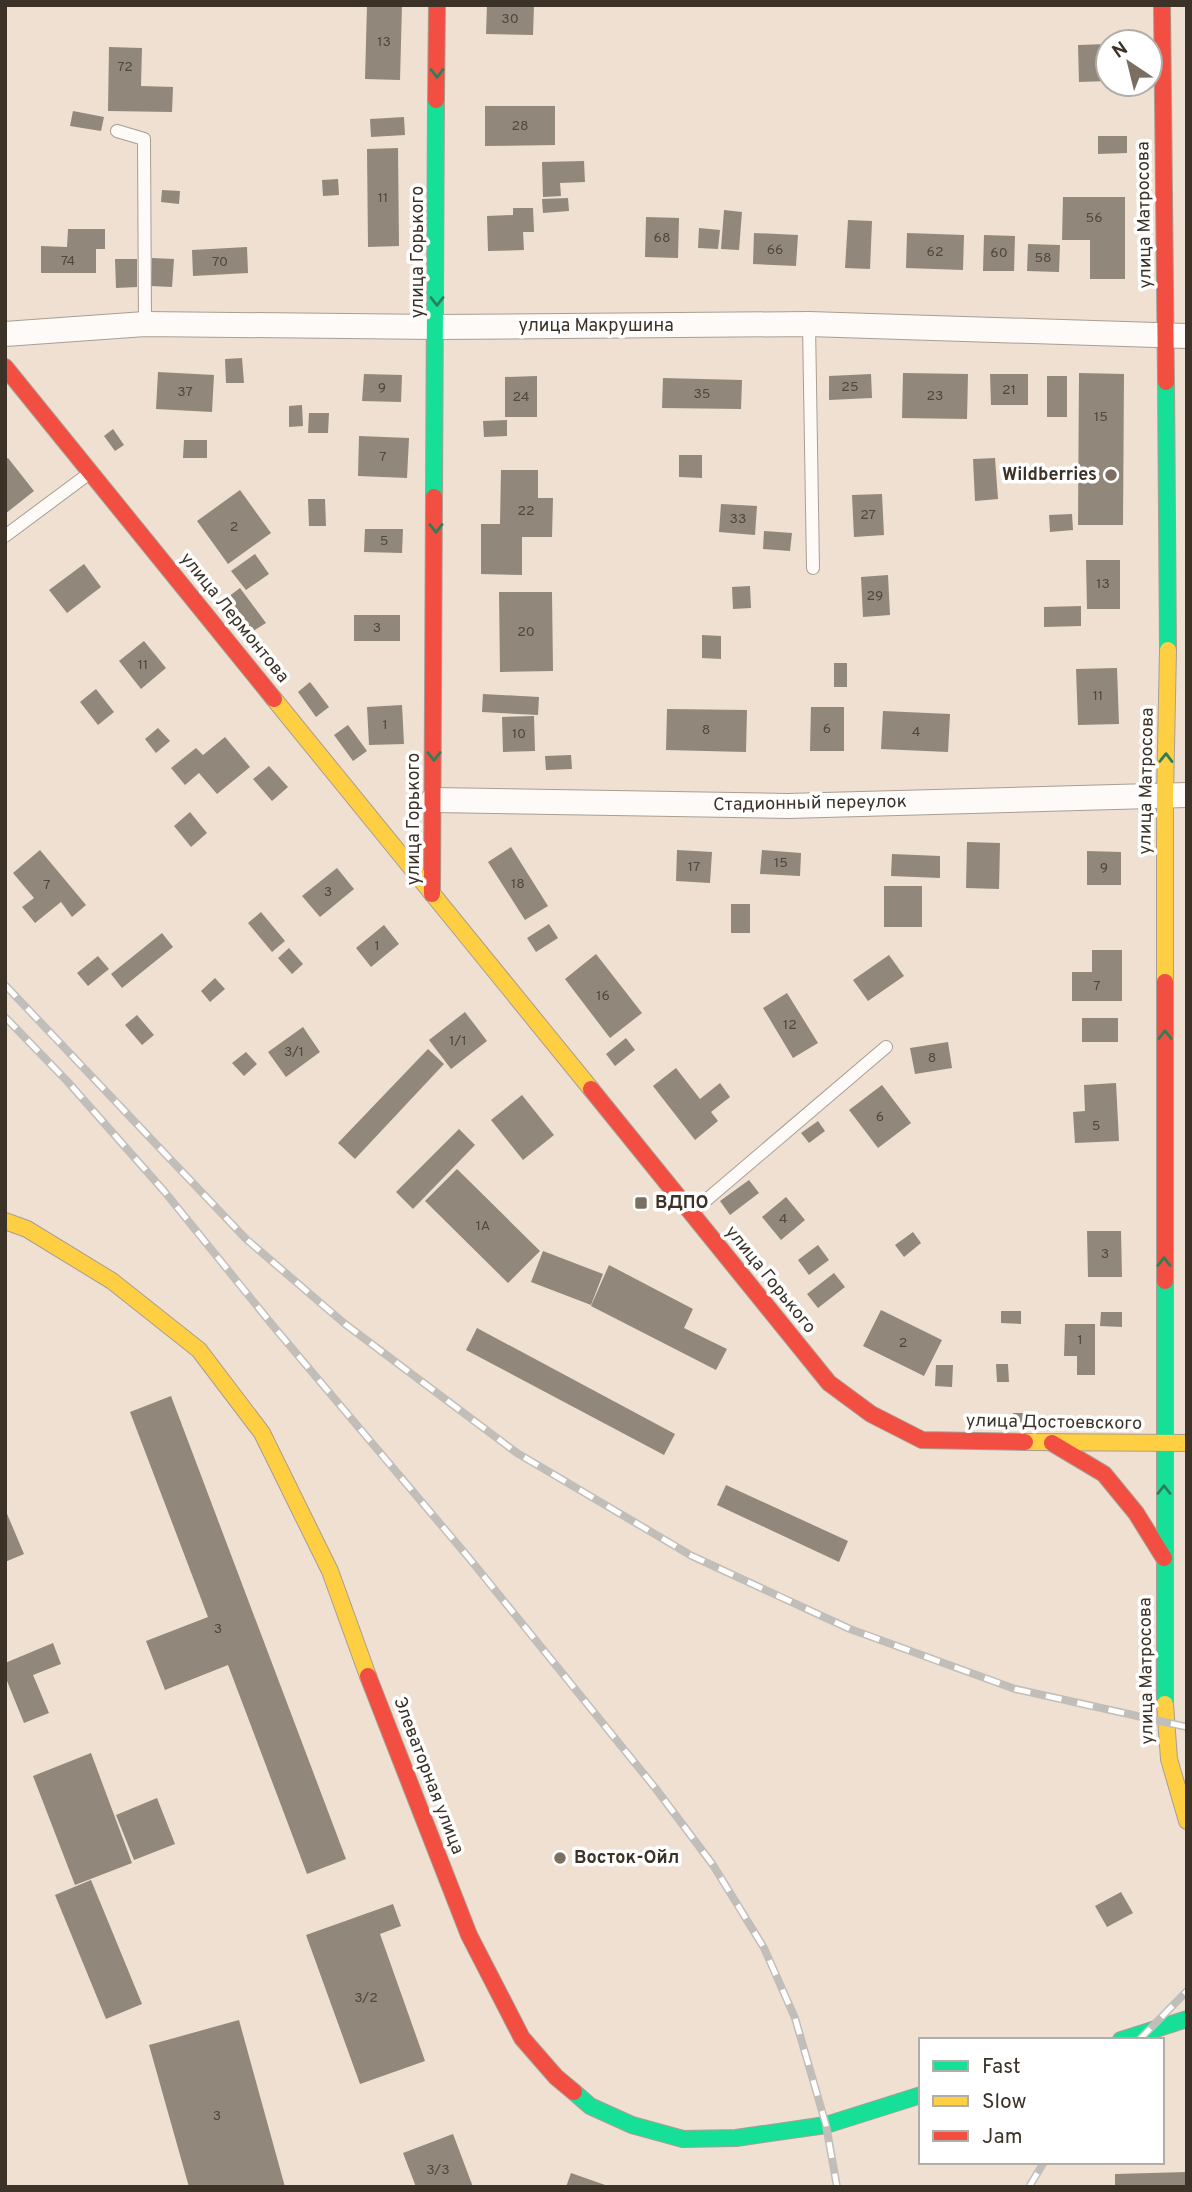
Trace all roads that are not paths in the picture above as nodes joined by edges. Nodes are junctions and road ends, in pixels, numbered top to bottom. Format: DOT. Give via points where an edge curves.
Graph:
graph roads {
  1 [pos="437,5"];
  2 [pos="1163,5"];
  3 [pos="117,131"];
  4 [pos="145,324"];
  5 [pos="809,324"];
  6 [pos="437,327"];
  7 [pos="5,334"];
  8 [pos="1176,336"];
  9 [pos="5,367"];
  10 [pos="91,472"];
  11 [pos="5,536"];
  12 [pos="813,568"];
  13 [pos="1176,796"];
  14 [pos="433,800"];
  15 [pos="432,894"];
  16 [pos="886,1047"];
  17 [pos="691,1213"];
  18 [pos="5,1221"];
  19 [pos="922,1440"];
  20 [pos="1052,1443"];
  21 [pos="1164,1443"];
  22 [pos="1187,1443"];
  23 [pos="1183,1499"];
  24 [pos="1164,1558"];
  25 [pos="1187,1821"];
  26 [pos="1187,2019"];
  27 [pos="1127,2038"];
  28 [pos="919,2096"];
  1 -- 6 [label="main road, улица Горького, one-way"];
  2 -- 8 [label="main road, улица Матросова"];
  3 -- 4 [label="lane" via="144,139"];
  4 -- 6 [label="street, улица Макрушина"];
  4 -- 7 [label="street, улица Макрушина"];
  5 -- 6 [label="street, улица Макрушина"];
  5 -- 8 [label="street, улица Макрушина"];
  5 -- 12 [label="lane"];
  6 -- 14 [label="main road, улица Горького, one-way"];
  13 -- 8 [label="main road, улица Матросова, one-way" via="1169,619"];
  9 -- 10 [label="main road, улица Лермонтова"];
  10 -- 11 [label="lane"];
  10 -- 15 [label="main road, улица Лермонтова"];
  13 -- 14 [label="street, Стадионный переулок" via="787,806"];
  21 -- 13 [label="main road, улица Матросова, one-way"];
  14 -- 15 [label="main road, улица Горького"];
  15 -- 17 [label="main road, улица Горького"];
  16 -- 17 [label="lane"];
  17 -- 19 [label="main road, улица Горького" via="829,1383 871,1414"];
  18 -- 28 [label="main road, Элеваторная улица" via="27,1229 112,1281 199,1350 261,1433 330,1571 469,1935 522,2038 555,2077 590,2106 632,2125 683,2139 737,2138 826,2124"];
  19 -- 20 [label="main road, улица Достоевского"];
  20 -- 21 [label="main road, улица Достоевского"];
  20 -- 24 [label="main road" via="1104,1475 1136,1513"];
  21 -- 22 [label="main road, улица Достоевского"];
  24 -- 21 [label="main road, улица Матросова, one-way"];
  23 -- 24 [label="main road, улица Матросова"];
  24 -- 25 [label="main road, улица Матросова" via="1169,1759"];
  26 -- 27 [label="main road"];
}
